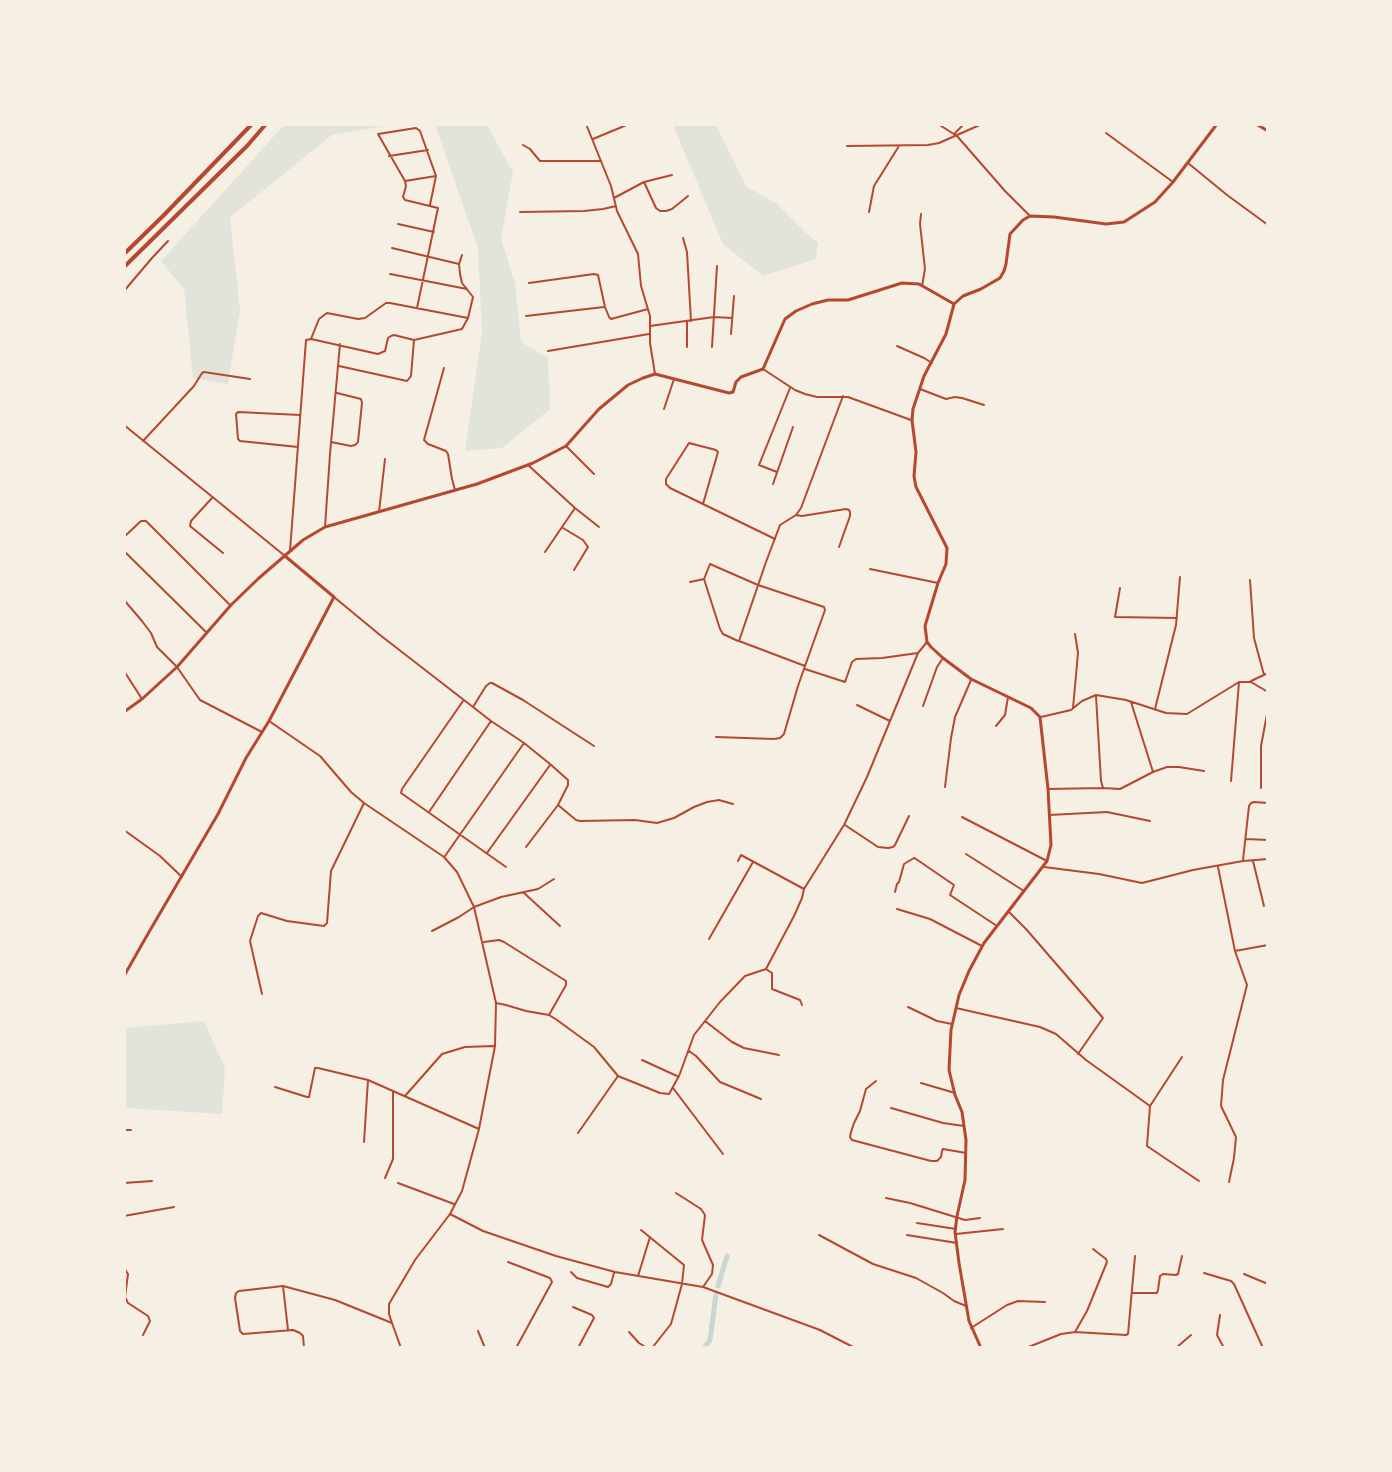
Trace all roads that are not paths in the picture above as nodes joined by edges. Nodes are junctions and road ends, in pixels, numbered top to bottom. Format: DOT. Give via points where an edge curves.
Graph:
graph roads {
  1 [pos="252,124"];
  2 [pos="266,124"];
  3 [pos="586,124"];
  4 [pos="629,124"];
  5 [pos="938,124"];
  6 [pos="964,124"];
  7 [pos="982,124"];
  8 [pos="1217,124"];
  9 [pos="1256,124"];
  10 [pos="1268,131"];
  11 [pos="1106,133"];
  12 [pos="954,134"];
  13 [pos="957,136"];
  14 [pos="592,139"];
  15 [pos="523,146"];
  16 [pos="847,146"];
  17 [pos="899,146"];
  18 [pos="428,150"];
  19 [pos="390,156"];
  20 [pos="601,162"];
  21 [pos="1188,163"];
  22 [pos="672,175"];
  23 [pos="436,176"];
  24 [pos="405,182"];
  25 [pos="644,182"];
  26 [pos="1173,182"];
  27 [pos="688,196"];
  28 [pos="614,198"];
  29 [pos="430,205"];
  30 [pos="616,206"];
  31 [pos="520,212"];
  32 [pos="869,212"];
  33 [pos="921,214"];
  34 [pos="1030,216"];
  35 [pos="398,224"];
  36 [pos="1268,225"];
  37 [pos="434,232"];
  38 [pos="683,238"];
  39 [pos="168,241"];
  40 [pos="392,248"];
  41 [pos="124,254"];
  42 [pos="462,255"];
  43 [pos="429,257"];
  44 [pos="459,264"];
  45 [pos="717,266"];
  46 [pos="124,267"];
  47 [pos="390,274"];
  48 [pos="423,280"];
  49 [pos="529,283"];
  50 [pos="922,286"];
  51 [pos="466,289"];
  52 [pos="124,291"];
  53 [pos="734,296"];
  54 [pos="954,304"];
  55 [pos="605,307"];
  56 [pos="417,308"];
  57 [pos="648,309"];
  58 [pos="526,316"];
  59 [pos="714,317"];
  60 [pos="468,318"];
  61 [pos="732,318"];
  62 [pos="687,321"];
  63 [pos="691,321"];
  64 [pos="650,326"];
  65 [pos="650,334"];
  66 [pos="731,334"];
  67 [pos="311,339"];
  68 [pos="414,340"];
  69 [pos="340,345"];
  70 [pos="897,346"];
  71 [pos="712,347"];
  72 [pos="687,348"];
  73 [pos="548,351"];
  74 [pos="932,363"];
  75 [pos="339,366"];
  76 [pos="444,368"];
  77 [pos="763,369"];
  78 [pos="655,374"];
  79 [pos="250,379"];
  80 [pos="674,379"];
  81 [pos="791,387"];
  82 [pos="920,389"];
  83 [pos="336,393"];
  84 [pos="843,396"];
  85 [pos="984,405"];
  86 [pos="664,409"];
  87 [pos="300,415"];
  88 [pos="912,420"];
  89 [pos="124,425"];
  90 [pos="793,427"];
  91 [pos="128,428"];
  92 [pos="124,431"];
  93 [pos="143,441"];
  94 [pos="332,442"];
  95 [pos="566,446"];
  96 [pos="298,447"];
  97 [pos="386,459"];
  98 [pos="528,465"];
  99 [pos="777,472"];
  100 [pos="594,474"];
  101 [pos="773,484"];
  102 [pos="455,490"];
  103 [pos="212,497"];
  104 [pos="703,504"];
  105 [pos="575,508"];
  106 [pos="379,512"];
  107 [pos="796,515"];
  108 [pos="326,527"];
  109 [pos="599,527"];
  110 [pos="563,528"];
  111 [pos="124,537"];
  112 [pos="775,539"];
  113 [pos="839,547"];
  114 [pos="124,551"];
  115 [pos="290,551"];
  116 [pos="545,552"];
  117 [pos="223,553"];
  118 [pos="285,556"];
  119 [pos="870,569"];
  120 [pos="574,570"];
  121 [pos="1180,577"];
  122 [pos="704,579"];
  123 [pos="1250,580"];
  124 [pos="690,582"];
  125 [pos="938,583"];
  126 [pos="758,585"];
  127 [pos="1120,588"];
  128 [pos="334,597"];
  129 [pos="124,600"];
  130 [pos="231,605"];
  131 [pos="1177,618"];
  132 [pos="207,633"];
  133 [pos="1074,634"];
  134 [pos="739,641"];
  135 [pos="927,642"];
  136 [pos="918,653"];
  137 [pos="943,658"];
  138 [pos="177,667"];
  139 [pos="805,667"];
  140 [pos="124,671"];
  141 [pos="1266,674"];
  142 [pos="971,679"];
  143 [pos="1239,682"];
  144 [pos="1251,682"];
  145 [pos="1268,692"];
  146 [pos="1096,695"];
  147 [pos="1008,697"];
  148 [pos="142,699"];
  149 [pos="464,699"];
  150 [pos="1131,702"];
  151 [pos="857,705"];
  152 [pos="923,706"];
  153 [pos="473,707"];
  154 [pos="1073,708"];
  155 [pos="1155,709"];
  156 [pos="1268,709"];
  157 [pos="124,712"];
  158 [pos="1040,717"];
  159 [pos="269,721"];
  160 [pos="491,721"];
  161 [pos="890,721"];
  162 [pos="996,726"];
  163 [pos="262,732"];
  164 [pos="716,737"];
  165 [pos="524,743"];
  166 [pos="594,746"];
  167 [pos="550,764"];
  168 [pos="1204,771"];
  169 [pos="1153,772"];
  170 [pos="1231,781"];
  171 [pos="945,787"];
  172 [pos="1104,788"];
  173 [pos="1261,788"];
  174 [pos="1048,789"];
  175 [pos="364,803"];
  176 [pos="1268,803"];
  177 [pos="733,804"];
  178 [pos="558,805"];
  179 [pos="429,812"];
  180 [pos="1049,815"];
  181 [pos="909,816"];
  182 [pos="962,817"];
  183 [pos="1150,821"];
  184 [pos="844,825"];
  185 [pos="124,830"];
  186 [pos="460,834"];
  187 [pos="1245,839"];
  188 [pos="1268,840"];
  189 [pos="526,847"];
  190 [pos="487,853"];
  191 [pos="966,855"];
  192 [pos="444,857"];
  193 [pos="1268,859"];
  194 [pos="738,861"];
  195 [pos="1047,861"];
  196 [pos="1243,861"];
  197 [pos="1253,861"];
  198 [pos="753,862"];
  199 [pos="506,867"];
  200 [pos="1044,867"];
  201 [pos="1218,867"];
  202 [pos="182,877"];
  203 [pos="554,879"];
  204 [pos="804,889"];
  205 [pos="1025,891"];
  206 [pos="895,892"];
  207 [pos="524,893"];
  208 [pos="1268,895"];
  209 [pos="1262,896"];
  210 [pos="1264,906"];
  211 [pos="474,907"];
  212 [pos="897,909"];
  213 [pos="1008,911"];
  214 [pos="560,926"];
  215 [pos="996,926"];
  216 [pos="432,931"];
  217 [pos="710,939"];
  218 [pos="483,942"];
  219 [pos="1268,945"];
  220 [pos="982,946"];
  221 [pos="1235,951"];
  222 [pos="766,969"];
  223 [pos="124,976"];
  224 [pos="262,994"];
  225 [pos="496,1003"];
  226 [pos="802,1005"];
  227 [pos="908,1007"];
  228 [pos="956,1008"];
  229 [pos="549,1015"];
  230 [pos="705,1021"];
  231 [pos="952,1024"];
  232 [pos="495,1046"];
  233 [pos="689,1051"];
  234 [pos="1078,1054"];
  235 [pos="779,1055"];
  236 [pos="1182,1057"];
  237 [pos="642,1059"];
  238 [pos="618,1076"];
  239 [pos="679,1077"];
  240 [pos="368,1080"];
  241 [pos="876,1081"];
  242 [pos="921,1083"];
  243 [pos="274,1087"];
  244 [pos="673,1088"];
  245 [pos="393,1092"];
  246 [pos="955,1093"];
  247 [pos="405,1096"];
  248 [pos="762,1099"];
  249 [pos="1150,1106"];
  250 [pos="891,1108"];
  251 [pos="964,1126"];
  252 [pos="124,1130"];
  253 [pos="131,1130"];
  254 [pos="479,1130"];
  255 [pos="578,1133"];
  256 [pos="364,1142"];
  257 [pos="966,1153"];
  258 [pos="723,1154"];
  259 [pos="385,1178"];
  260 [pos="152,1181"];
  261 [pos="1200,1181"];
  262 [pos="1229,1182"];
  263 [pos="398,1183"];
  264 [pos="124,1184"];
  265 [pos="676,1193"];
  266 [pos="886,1198"];
  267 [pos="455,1204"];
  268 [pos="174,1208"];
  269 [pos="450,1214"];
  270 [pos="124,1216"];
  271 [pos="957,1218"];
  272 [pos="980,1218"];
  273 [pos="916,1222"];
  274 [pos="1004,1229"];
  275 [pos="641,1230"];
  276 [pos="956,1231"];
  277 [pos="819,1235"];
  278 [pos="907,1235"];
  279 [pos="650,1237"];
  280 [pos="957,1243"];
  281 [pos="1094,1249"];
  282 [pos="1135,1256"];
  283 [pos="1182,1256"];
  284 [pos="508,1262"];
  285 [pos="124,1268"];
  286 [pos="571,1272"];
  287 [pos="615,1272"];
  288 [pos="1204,1273"];
  289 [pos="1244,1274"];
  290 [pos="638,1276"];
  291 [pos="681,1284"];
  292 [pos="1268,1284"];
  293 [pos="283,1286"];
  294 [pos="703,1287"];
  295 [pos="1132,1293"];
  296 [pos="1045,1302"];
  297 [pos="966,1306"];
  298 [pos="573,1307"];
  299 [pos="1220,1315"];
  300 [pos="392,1323"];
  301 [pos="971,1328"];
  302 [pos="288,1330"];
  303 [pos="478,1331"];
  304 [pos="629,1332"];
  305 [pos="1075,1332"];
  306 [pos="143,1335"];
  307 [pos="1191,1335"];
  308 [pos="304,1347"];
  309 [pos="401,1347"];
  310 [pos="485,1347"];
  311 [pos="516,1347"];
  312 [pos="578,1347"];
  313 [pos="646,1347"];
  314 [pos="652,1347"];
  315 [pos="855,1347"];
  316 [pos="979,1347"];
  317 [pos="1026,1347"];
  318 [pos="1176,1347"];
  319 [pos="1224,1347"];
  320 [pos="1263,1347"];
  1 -- 41 [label="highway"];
  2 -- 46 [label="highway"];
  3 -- 14 [label="street"];
  4 -- 14 [label="street"];
  5 -- 12 [label="street"];
  6 -- 12 [label="street"];
  7 -- 13 [label="street"];
  8 -- 21 [label="main road"];
  9 -- 10 [label="main road"];
  11 -- 26 [label="street"];
  12 -- 13 [label="street"];
  13 -- 17 [label="street" via="928,145"];
  13 -- 34 [label="street"];
  14 -- 20 [label="street"];
  15 -- 20 [label="street" via="540,161"];
  16 -- 17 [label="street"];
  17 -- 32 [label="street" via="874,186"];
  18 -- 19 [label="street"];
  18 -- 19 [label="street" via="416,128 378,134"];
  18 -- 23 [label="street"];
  19 -- 24 [label="street"];
  20 -- 28 [label="street"];
  21 -- 26 [label="main road"];
  21 -- 36 [label="street"];
  22 -- 25 [label="street"];
  23 -- 24 [label="street"];
  23 -- 29 [label="street"];
  24 -- 29 [label="street" via="405,200"];
  25 -- 27 [label="street" via="660,211 672,209"];
  25 -- 28 [label="street"];
  26 -- 34 [label="main road" via="1155,202 1124,222 1106,224"];
  28 -- 30 [label="street"];
  29 -- 37 [label="street" via="439,211"];
  30 -- 31 [label="street"];
  30 -- 57 [label="street" via="638,254"];
  33 -- 50 [label="street" via="925,269"];
  34 -- 54 [label="main road" via="1010,234 1000,278"];
  35 -- 37 [label="street"];
  37 -- 43 [label="street"];
  38 -- 63 [label="street"];
  39 -- 52 [label="street"];
  40 -- 43 [label="street"];
  42 -- 44 [label="street"];
  43 -- 44 [label="street"];
  43 -- 48 [label="street"];
  44 -- 51 [label="street"];
  45 -- 59 [label="street"];
  47 -- 48 [label="street"];
  48 -- 51 [label="street"];
  48 -- 56 [label="street"];
  49 -- 55 [label="street" via="598,275"];
  50 -- 54 [label="main road"];
  50 -- 77 [label="main road" via="902,283 796,311 785,319"];
  51 -- 60 [label="street" via="473,297"];
  53 -- 61 [label="street"];
  54 -- 74 [label="main road"];
  55 -- 57 [label="street" via="611,319"];
  55 -- 58 [label="street"];
  56 -- 60 [label="street"];
  56 -- 67 [label="street" via="386,303 358,319 327,313 319,319"];
  57 -- 64 [label="street"];
  59 -- 61 [label="street"];
  59 -- 63 [label="street"];
  59 -- 71 [label="street"];
  60 -- 68 [label="street" via="462,329"];
  61 -- 66 [label="street"];
  62 -- 63 [label="street"];
  62 -- 64 [label="street"];
  62 -- 72 [label="street"];
  64 -- 65 [label="street"];
  65 -- 73 [label="street"];
  65 -- 78 [label="street"];
  67 -- 69 [label="street"];
  67 -- 87 [label="street" via="305,342"];
  68 -- 69 [label="street" via="391,336 385,351 378,354"];
  68 -- 75 [label="street" via="411,376 406,381"];
  69 -- 75 [label="street"];
  70 -- 74 [label="street"];
  74 -- 82 [label="main road"];
  75 -- 83 [label="street"];
  76 -- 102 [label="street" via="424,440 448,454"];
  77 -- 80 [label="main road" via="741,377 729,393"];
  77 -- 81 [label="street"];
  78 -- 80 [label="main road"];
  78 -- 95 [label="main road" via="628,384"];
  79 -- 93 [label="street" via="202,373"];
  80 -- 86 [label="street"];
  81 -- 84 [label="street" via="817,397"];
  81 -- 99 [label="street" via="759,465"];
  82 -- 85 [label="street" via="946,399 962,398"];
  82 -- 88 [label="main road"];
  83 -- 94 [label="street"];
  83 -- 94 [label="street" via="361,399 362,403 356,445"];
  84 -- 88 [label="street"];
  84 -- 107 [label="street" via="806,498"];
  87 -- 96 [label="street"];
  87 -- 96 [label="street" via="236,414 240,441"];
  88 -- 125 [label="main road" via="916,487 947,548 946,564"];
  89 -- 91 [label="street"];
  90 -- 99 [label="street"];
  91 -- 92 [label="street"];
  91 -- 93 [label="street"];
  93 -- 103 [label="street"];
  94 -- 108 [label="street"];
  95 -- 98 [label="main road"];
  95 -- 100 [label="street"];
  96 -- 115 [label="street"];
  97 -- 106 [label="street"];
  98 -- 102 [label="main road"];
  98 -- 105 [label="street"];
  99 -- 101 [label="street"];
  102 -- 106 [label="main road"];
  103 -- 117 [label="street" via="190,526"];
  103 -- 118 [label="street"];
  104 -- 104 [label="street" via="718,452 688,443 666,484"];
  104 -- 112 [label="street"];
  105 -- 109 [label="street"];
  105 -- 110 [label="street"];
  106 -- 108 [label="main road"];
  107 -- 112 [label="street" via="780,525"];
  107 -- 113 [label="street" via="849,510"];
  108 -- 115 [label="main road"];
  110 -- 116 [label="street"];
  110 -- 120 [label="street" via="588,547"];
  111 -- 130 [label="street" via="141,520 146,521"];
  112 -- 126 [label="street"];
  114 -- 132 [label="street"];
  115 -- 118 [label="main road"];
  118 -- 128 [label="main road"];
  118 -- 130 [label="main road"];
  119 -- 125 [label="street"];
  121 -- 131 [label="street"];
  122 -- 124 [label="street"];
  122 -- 126 [label="street" via="712,564"];
  122 -- 134 [label="street" via="721,633"];
  123 -- 141 [label="street" via="1254,638"];
  125 -- 135 [label="main road" via="925,626"];
  126 -- 134 [label="street"];
  126 -- 139 [label="street" via="824,607"];
  127 -- 131 [label="street" via="1116,617"];
  128 -- 149 [label="street"];
  128 -- 159 [label="main road"];
  129 -- 138 [label="street" via="147,627 157,647"];
  130 -- 132 [label="main road"];
  131 -- 155 [label="street"];
  132 -- 138 [label="main road"];
  133 -- 154 [label="street" via="1078,653"];
  134 -- 139 [label="street"];
  135 -- 136 [label="street"];
  135 -- 137 [label="main road"];
  136 -- 139 [label="street" via="855,659 845,682"];
  136 -- 161 [label="street"];
  137 -- 142 [label="main road"];
  137 -- 152 [label="street"];
  138 -- 148 [label="main road"];
  138 -- 163 [label="street" via="200,700"];
  139 -- 164 [label="street" via="780,738"];
  140 -- 148 [label="street"];
  141 -- 144 [label="street"];
  142 -- 147 [label="main road"];
  142 -- 171 [label="street" via="955,717"];
  143 -- 144 [label="street"];
  143 -- 155 [label="street" via="1187,714"];
  143 -- 170 [label="street"];
  144 -- 145 [label="street"];
  146 -- 150 [label="street"];
  146 -- 154 [label="street"];
  146 -- 172 [label="street"];
  147 -- 158 [label="main road"];
  147 -- 162 [label="street" via="1005,715"];
  148 -- 157 [label="main road"];
  149 -- 153 [label="street"];
  149 -- 179 [label="street" via="402,789 403,795"];
  150 -- 155 [label="street"];
  150 -- 169 [label="street"];
  151 -- 161 [label="street"];
  153 -- 160 [label="street"];
  153 -- 166 [label="street" via="492,683"];
  154 -- 158 [label="street"];
  156 -- 173 [label="street" via="1261,746"];
  158 -- 174 [label="main road"];
  159 -- 163 [label="main road"];
  159 -- 175 [label="street" via="320,756"];
  160 -- 165 [label="street"];
  160 -- 179 [label="street"];
  161 -- 184 [label="street"];
  163 -- 202 [label="main road"];
  165 -- 167 [label="street"];
  165 -- 186 [label="street"];
  167 -- 178 [label="street" via="568,780"];
  167 -- 190 [label="street"];
  168 -- 169 [label="street" via="1167,767"];
  169 -- 172 [label="street" via="1120,789"];
  172 -- 174 [label="street"];
  174 -- 180 [label="main road"];
  175 -- 192 [label="street"];
  175 -- 224 [label="street" via="331,871 324,926 261,913 258,916 250,941"];
  176 -- 187 [label="street" via="1254,802 1249,806"];
  177 -- 178 [label="street" via="707,802 657,823 635,819 580,821"];
  178 -- 189 [label="street"];
  179 -- 186 [label="street"];
  180 -- 183 [label="street" via="1107,812"];
  180 -- 195 [label="main road" via="1052,845"];
  181 -- 184 [label="street" via="895,845 888,848 878,847"];
  182 -- 195 [label="street"];
  184 -- 204 [label="street"];
  185 -- 202 [label="street"];
  186 -- 190 [label="street"];
  186 -- 192 [label="street"];
  187 -- 188 [label="street"];
  187 -- 196 [label="street"];
  190 -- 199 [label="street"];
  191 -- 205 [label="street"];
  192 -- 211 [label="street" via="457,872"];
  193 -- 197 [label="street"];
  194 -- 198 [label="street" via="741,855"];
  195 -- 200 [label="main road"];
  196 -- 197 [label="street"];
  196 -- 201 [label="street"];
  197 -- 209 [label="street"];
  198 -- 204 [label="street"];
  198 -- 217 [label="street"];
  200 -- 201 [label="street" via="1143,883"];
  200 -- 205 [label="main road"];
  201 -- 221 [label="street"];
  202 -- 223 [label="main road"];
  203 -- 207 [label="street"];
  204 -- 222 [label="street"];
  205 -- 213 [label="main road"];
  206 -- 215 [label="street" via="904,864 914,858 954,885 950,895"];
  207 -- 211 [label="street"];
  207 -- 214 [label="street"];
  208 -- 209 [label="street"];
  209 -- 210 [label="street"];
  211 -- 216 [label="street"];
  211 -- 218 [label="street"];
  212 -- 220 [label="street" via="930,919"];
  213 -- 215 [label="main road"];
  213 -- 234 [label="street" via="1103,1018"];
  215 -- 220 [label="main road"];
  218 -- 225 [label="street"];
  218 -- 229 [label="street" via="504,942 566,981"];
  219 -- 221 [label="street"];
  220 -- 228 [label="main road"];
  221 -- 262 [label="street" via="1247,985 1223,1080 1221,1106 1236,1137"];
  222 -- 226 [label="street" via="772,973 772,989 800,1000"];
  222 -- 230 [label="street" via="745,976"];
  225 -- 229 [label="street"];
  225 -- 232 [label="street"];
  227 -- 231 [label="street"];
  228 -- 231 [label="main road"];
  228 -- 234 [label="street" via="1040,1027 1056,1034"];
  229 -- 238 [label="street" via="594,1047"];
  230 -- 233 [label="street" via="694,1035"];
  230 -- 235 [label="street" via="744,1048"];
  231 -- 246 [label="main road" via="949,1070"];
  232 -- 247 [label="street" via="465,1047 442,1054"];
  232 -- 254 [label="street"];
  233 -- 239 [label="street"];
  233 -- 248 [label="street" via="720,1082"];
  234 -- 249 [label="street"];
  236 -- 249 [label="street"];
  237 -- 239 [label="street"];
  238 -- 244 [label="street" via="665,1095"];
  238 -- 255 [label="street"];
  239 -- 244 [label="street"];
  240 -- 243 [label="street" via="315,1068 309,1097"];
  240 -- 245 [label="street"];
  240 -- 256 [label="street"];
  241 -- 257 [label="street" via="866,1089 851,1132 852,1140 931,1161 937,1161 943,1149"];
  242 -- 246 [label="street"];
  244 -- 258 [label="street"];
  245 -- 247 [label="street"];
  245 -- 259 [label="street" via="393,1159"];
  246 -- 251 [label="main road"];
  247 -- 254 [label="street"];
  249 -- 261 [label="street" via="1147,1146"];
  250 -- 251 [label="street"];
  251 -- 257 [label="main road"];
  252 -- 253 [label="street"];
  254 -- 267 [label="street"];
  257 -- 271 [label="main road" via="966,1180"];
  260 -- 264 [label="street"];
  263 -- 267 [label="street"];
  265 -- 294 [label="street" via="705,1215 702,1240 713,1265"];
  266 -- 271 [label="street"];
  267 -- 269 [label="street"];
  268 -- 270 [label="street"];
  269 -- 287 [label="street" via="483,1231"];
  269 -- 300 [label="street" via="393,1296 389,1304"];
  271 -- 272 [label="street"];
  271 -- 276 [label="main road"];
  273 -- 276 [label="street"];
  274 -- 276 [label="street"];
  275 -- 279 [label="street"];
  276 -- 280 [label="main road"];
  277 -- 297 [label="street" via="873,1264 916,1278"];
  278 -- 280 [label="street"];
  279 -- 290 [label="street"];
  279 -- 291 [label="street" via="684,1265"];
  280 -- 297 [label="main road"];
  281 -- 305 [label="street" via="1107,1262"];
  282 -- 295 [label="street"];
  283 -- 295 [label="street" via="1178,1274 1160,1276 1156,1293"];
  284 -- 311 [label="street" via="552,1282"];
  285 -- 306 [label="street" via="128,1274 124,1297 150,1321"];
  286 -- 287 [label="street" via="577,1278 608,1287"];
  287 -- 290 [label="street"];
  288 -- 320 [label="street" via="1234,1284"];
  289 -- 292 [label="street"];
  290 -- 291 [label="street"];
  291 -- 294 [label="street"];
  291 -- 314 [label="street" via="670,1324"];
  293 -- 300 [label="street" via="335,1300"];
  293 -- 302 [label="street"];
  293 -- 302 [label="street" via="238,1291 235,1298 243,1334"];
  294 -- 315 [label="street"];
  295 -- 305 [label="street" via="1128,1334"];
  296 -- 301 [label="street" via="1018,1301"];
  297 -- 301 [label="main road"];
  298 -- 312 [label="street" via="594,1318"];
  299 -- 319 [label="street" via="1217,1335"];
  300 -- 309 [label="street"];
  301 -- 316 [label="main road"];
  302 -- 308 [label="street" via="303,1336"];
  303 -- 310 [label="street"];
  304 -- 313 [label="street"];
  305 -- 317 [label="street"];
  307 -- 318 [label="street"];
}
